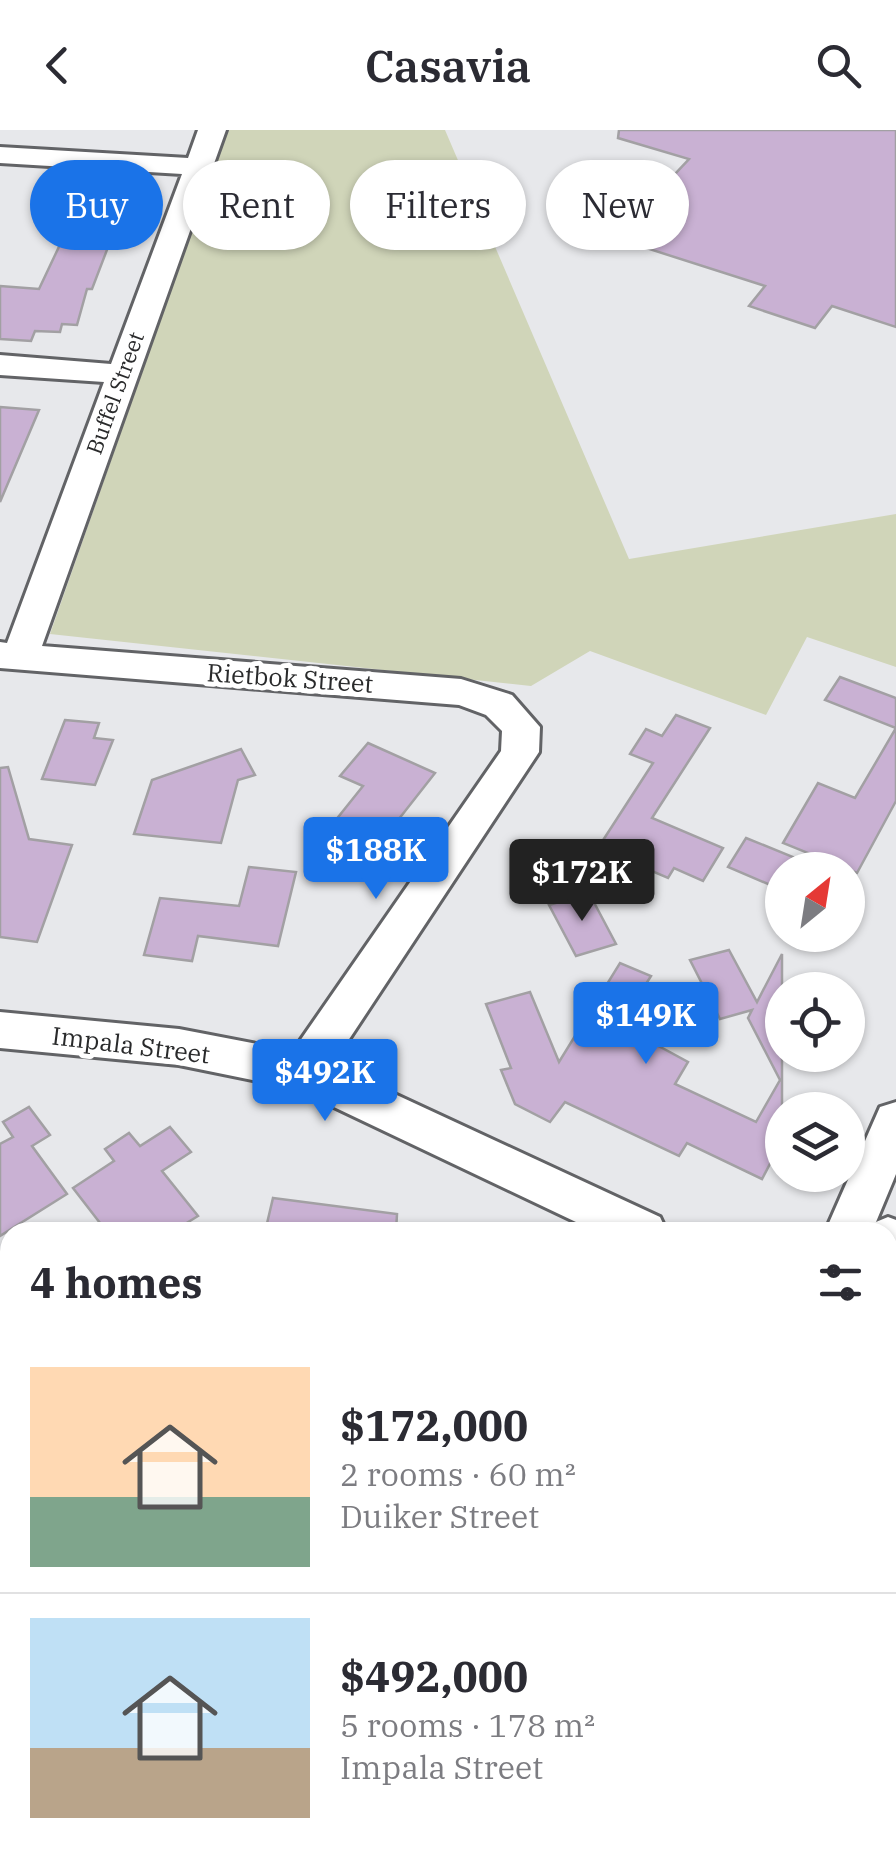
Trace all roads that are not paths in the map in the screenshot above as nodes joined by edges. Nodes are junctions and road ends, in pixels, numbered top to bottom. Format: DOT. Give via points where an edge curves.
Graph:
graph roads {
  1 [pos="212,130"];
  2 [pos="0,155"];
  3 [pos="202,160"];
  4 [pos="183,166"];
  5 [pos="183,212"];
  6 [pos="0,365"];
  7 [pos="121,374"];
  8 [pos="10,656"];
  9 [pos="0,1030"];
  10 [pos="303,1072"];
  11 [pos="896,1121"];
  12 [pos="623,1222"];
  13 [pos="868,1222"];
  1 -- 3 [label="street, Buffel Street"];
  2 -- 4 [label="street"];
  5 -- 7 [label="street, Buffel Street"];
  6 -- 7 [label="street"];
  7 -- 8 [label="street, Buffel Street"];
  8 -- 10 [label="street, Rietbok Street" via="460,692 498,705 522,728 520,752 508,772"];
  9 -- 10 [label="street, Impala Street" via="178,1048"];
  10 -- 12 [label="street, Impala Street"];
  11 -- 13 [label="street"];
}
